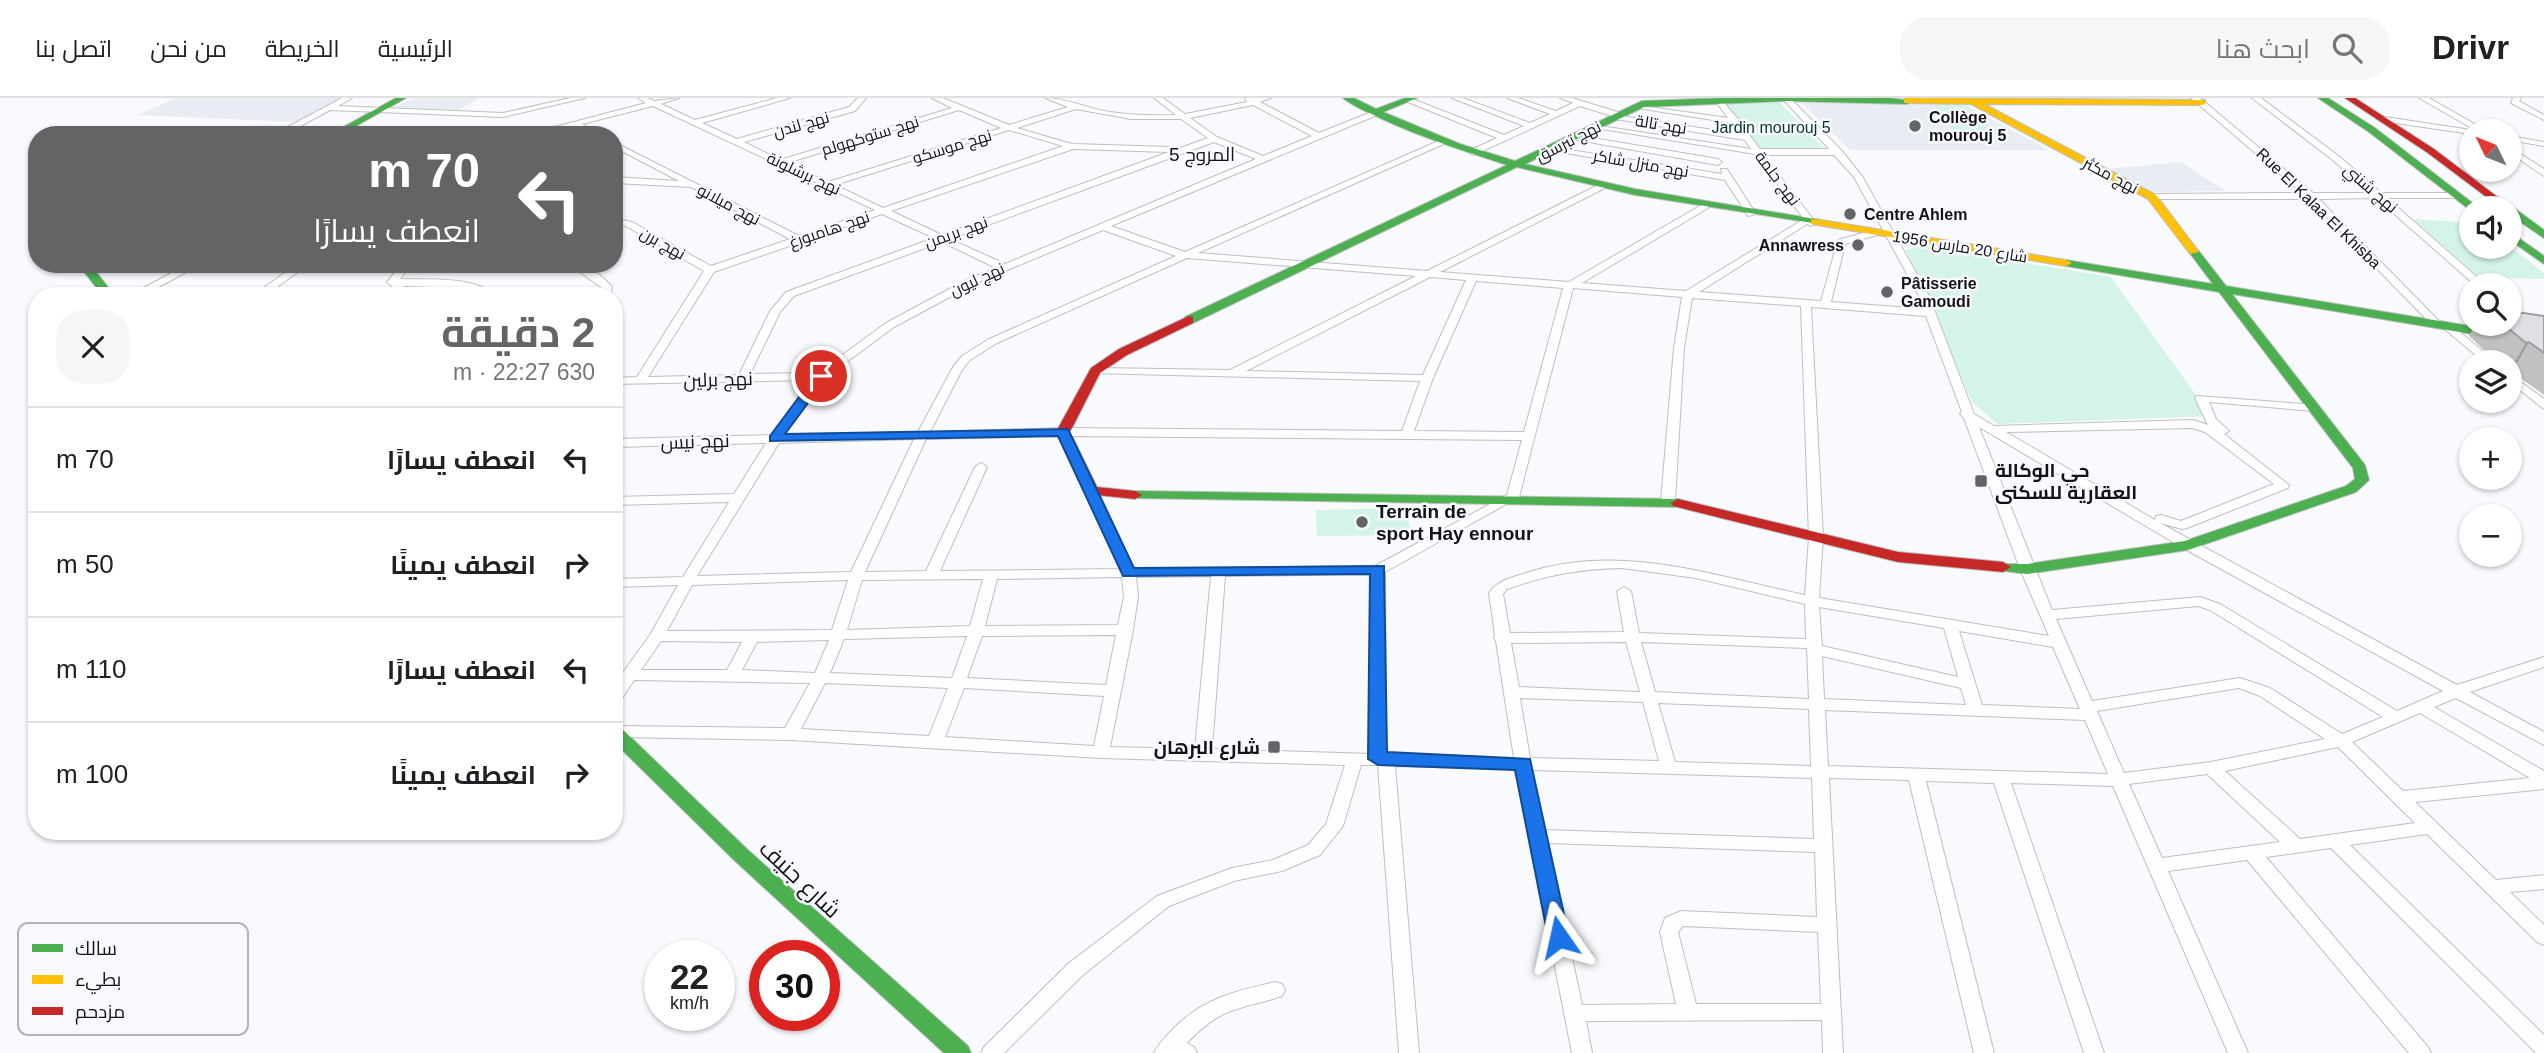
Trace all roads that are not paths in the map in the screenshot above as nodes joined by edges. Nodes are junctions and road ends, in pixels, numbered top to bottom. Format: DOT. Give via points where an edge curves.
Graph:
graph roads {
  1 [pos="348,98"];
  2 [pos="402,98"];
  3 [pos="536,98"];
  4 [pos="581,98"];
  5 [pos="642,98"];
  6 [pos="675,98"];
  7 [pos="786,98"];
  8 [pos="862,98"];
  9 [pos="936,98"];
  10 [pos="1049,98"];
  11 [pos="1158,98"];
  12 [pos="1267,98"];
  13 [pos="1347,98"];
  14 [pos="1457,98"];
  15 [pos="1511,98"];
  16 [pos="1564,98"];
  17 [pos="1786,98"];
  18 [pos="2256,98"];
  19 [pos="2322,98"];
  20 [pos="2349,98"];
  21 [pos="2423,98"];
  22 [pos="2516,98"];
  23 [pos="1410,99"];
  24 [pos="1249,100"];
  25 [pos="1719,100"];
  26 [pos="1970,100"];
  27 [pos="2198,100"];
  28 [pos="655,103"];
  29 [pos="1580,103"];
  30 [pos="1634,103"];
  31 [pos="552,105"];
  32 [pos="1075,107"];
  33 [pos="328,108"];
  34 [pos="958,108"];
  35 [pos="379,110"];
  36 [pos="1374,113"];
  37 [pos="1557,114"];
  38 [pos="1616,116"];
  39 [pos="1182,118"];
  40 [pos="2544,118"];
  41 [pos="2385,119"];
  42 [pos="2461,119"];
  43 [pos="696,122"];
  44 [pos="1739,122"];
  45 [pos="576,124"];
  46 [pos="294,126"];
  47 [pos="350,126"];
  48 [pos="567,126"];
  49 [pos="580,126"];
  50 [pos="1531,126"];
  51 [pos="1594,127"];
  52 [pos="1009,128"];
  53 [pos="2459,130"];
  54 [pos="1318,136"];
  55 [pos="1575,137"];
  56 [pos="1504,138"];
  57 [pos="1749,138"];
  58 [pos="1214,139"];
  59 [pos="2522,140"];
  60 [pos="736,142"];
  61 [pos="1443,142"];
  62 [pos="2544,144"];
  63 [pos="1706,145"];
  64 [pos="1072,146"];
  65 [pos="623,149"];
  66 [pos="1554,149"];
  67 [pos="1151,150"];
  68 [pos="1183,150"];
  69 [pos="1474,152"];
  70 [pos="1757,152"];
  71 [pos="1838,152"];
  72 [pos="2522,157"];
  73 [pos="1160,158"];
  74 [pos="1262,159"];
  75 [pos="781,162"];
  76 [pos="1718,162"];
  77 [pos="1519,165"];
  78 [pos="661,168"];
  79 [pos="2544,173"];
  80 [pos="1728,178"];
  81 [pos="623,181"];
  82 [pos="630,181"];
  83 [pos="693,184"];
  84 [pos="830,184"];
  85 [pos="1602,186"];
  86 [pos="2379,195"];
  87 [pos="2457,195"];
  88 [pos="2311,196"];
  89 [pos="2490,196"];
  90 [pos="2152,197"];
  91 [pos="1705,206"];
  92 [pos="884,211"];
  93 [pos="1751,214"];
  94 [pos="2522,219"];
  95 [pos="1807,222"];
  96 [pos="623,223"];
  97 [pos="1102,226"];
  98 [pos="1874,233"];
  99 [pos="2544,235"];
  100 [pos="1891,236"];
  101 [pos="941,238"];
  102 [pos="798,240"];
  103 [pos="2522,244"];
  104 [pos="1183,255"];
  105 [pos="2544,261"];
  106 [pos="1305,265"];
  107 [pos="1003,267"];
  108 [pos="710,270"];
  109 [pos="179,273"];
  110 [pos="291,273"];
  111 [pos="399,273"];
  112 [pos="589,273"];
  113 [pos="2467,273"];
  114 [pos="1431,275"];
  115 [pos="1472,278"];
  116 [pos="391,282"];
  117 [pos="151,287"];
  118 [pos="271,287"];
  119 [pos="398,287"];
  120 [pos="472,287"];
  121 [pos="607,287"];
  122 [pos="1568,287"];
  123 [pos="2222,289"];
  124 [pos="1687,295"];
  125 [pos="1806,303"];
  126 [pos="1825,305"];
  127 [pos="1928,313"];
  128 [pos="2442,325"];
  129 [pos="2526,327"];
  130 [pos="2544,342"];
  131 [pos="2475,350"];
  132 [pos="1095,371"];
  133 [pos="1235,372"];
  134 [pos="821,376"];
  135 [pos="743,378"];
  136 [pos="1427,378"];
  137 [pos="623,381"];
  138 [pos="640,381"];
  139 [pos="2522,387"];
  140 [pos="2544,405"];
  141 [pos="2313,407"];
  142 [pos="1966,414"];
  143 [pos="1999,429"];
  144 [pos="1063,432"];
  145 [pos="1407,433"];
  146 [pos="922,435"];
  147 [pos="1530,436"];
  148 [pos="775,439"];
  149 [pos="623,443"];
  150 [pos="981,467"];
  151 [pos="2295,482"];
  152 [pos="1092,491"];
  153 [pos="1513,497"];
  154 [pos="738,498"];
  155 [pos="623,501"];
  156 [pos="1668,501"];
  157 [pos="1816,537"];
  158 [pos="2188,545"];
  159 [pos="2027,569"];
  160 [pos="1378,570"];
  161 [pos="1129,573"];
  162 [pos="1218,573"];
  163 [pos="931,575"];
  164 [pos="990,575"];
  165 [pos="856,576"];
  166 [pos="687,581"];
  167 [pos="623,583"];
  168 [pos="1624,591"];
  169 [pos="1812,601"];
  170 [pos="2047,615"];
  171 [pos="1950,624"];
  172 [pos="1126,630"];
  173 [pos="976,631"];
  174 [pos="657,636"];
  175 [pos="838,636"];
  176 [pos="751,637"];
  177 [pos="1632,637"];
  178 [pos="1502,638"];
  179 [pos="2060,643"];
  180 [pos="1814,647"];
  181 [pos="2544,662"];
  182 [pos="732,674"];
  183 [pos="631,675"];
  184 [pos="820,678"];
  185 [pos="958,683"];
  186 [pos="1967,684"];
  187 [pos="623,685"];
  188 [pos="2459,690"];
  189 [pos="1114,691"];
  190 [pos="1511,692"];
  191 [pos="1648,699"];
  192 [pos="1818,703"];
  193 [pos="2420,706"];
  194 [pos="1976,711"];
  195 [pos="2089,711"];
  196 [pos="2395,717"];
  197 [pos="623,732"];
  198 [pos="790,734"];
  199 [pos="2544,739"];
  200 [pos="623,741"];
  201 [pos="2341,741"];
  202 [pos="935,742"];
  203 [pos="1101,752"];
  204 [pos="1203,754"];
  205 [pos="1356,758"];
  206 [pos="1382,759"];
  207 [pos="1523,764"];
  208 [pos="2211,768"];
  209 [pos="1669,769"];
  210 [pos="1820,774"];
  211 [pos="1917,777"];
  212 [pos="2001,779"];
  213 [pos="2117,780"];
  214 [pos="2544,781"];
  215 [pos="2400,797"];
  216 [pos="2431,827"];
  217 [pos="1539,835"];
  218 [pos="2335,841"];
  219 [pos="1823,846"];
  220 [pos="2296,846"];
  221 [pos="2252,853"];
  222 [pos="2157,866"];
  223 [pos="2544,881"];
  224 [pos="2493,887"];
  225 [pos="1827,925"];
  226 [pos="2544,937"];
  227 [pos="1275,990"];
  228 [pos="1831,1012"];
  229 [pos="1573,1013"];
  230 [pos="1688,1013"];
  231 [pos="2544,1048"];
  232 [pos="1174,1050"];
  233 [pos="960,1053"];
  234 [pos="990,1053"];
  235 [pos="1409,1053"];
  236 [pos="1582,1053"];
  237 [pos="1833,1053"];
  238 [pos="1984,1053"];
  239 [pos="2094,1053"];
  240 [pos="2238,1053"];
  241 [pos="2421,1053"];
  1 -- 33 [label="street"];
  2 -- 35 [label="street"];
  3 -- 31 [label="street"];
  4 -- 31 [label="street"];
  5 -- 28 [label="street, نهج برشلونة"];
  6 -- 28 [label="street"];
  7 -- 43 [label="street"];
  8 -- 60 [label="street, نهج لندن" via="844,112"];
  9 -- 34 [label="street"];
  10 -- 32 [label="street"];
  11 -- 39 [label="street"];
  12 -- 24 [label="street"];
  13 -- 36 [label="street, شارع 20 مارس 1956"];
  14 -- 50 [label="street"];
  15 -- 37 [label="street"];
  16 -- 29 [label="street, نهج تالة"];
  17 -- 25 [label="street, نهج تبرسق"];
  17 -- 26 [label="street, نهج تبرسق"];
  17 -- 71 [label="street"];
  18 -- 86 [label="street, نهج شنني"];
  19 -- 87 [label="street"];
  20 -- 41 [label="street"];
  21 -- 42 [label="street"];
  22 -- 40 [label="street" via="2514,101"];
  23 -- 36 [label="street"];
  23 -- 56 [label="street"];
  24 -- 39 [label="street" via="1219,113"];
  24 -- 54 [label="street"];
  25 -- 30 [label="street, نهج تبرسق"];
  25 -- 44 [label="street, نهج جلمة"];
  26 -- 27 [label="street, نهج تبرسق"];
  26 -- 90 [label="street, نهج مكثر"];
  27 -- 88 [label="street, Rue El Kalaa El Khisba"];
  28 -- 43 [label="street, نهج برشلونة"];
  28 -- 45 [label="street"];
  29 -- 37 [label="street"];
  29 -- 38 [label="street, نهج تالة"];
  30 -- 38 [label="street, نهج تبرسق"];
  30 -- 44 [label="street"];
  31 -- 35 [label="street" via="502,115"];
  32 -- 39 [label="street" via="1120,118"];
  32 -- 52 [label="street, نهج موسكو"];
  33 -- 35 [label="street"];
  33 -- 46 [label="street"];
  34 -- 52 [label="street"];
  34 -- 75 [label="street, نهج ستوكهولم"];
  35 -- 47 [label="street"];
  36 -- 54 [label="street, نهج ليون"];
  36 -- 61 [label="street, شارع 20 مارس 1956"];
  37 -- 50 [label="street"];
  38 -- 51 [label="street, نهج تبرسق"];
  38 -- 57 [label="street, نهج تالة"];
  39 -- 58 [label="street"];
  41 -- 53 [label="street"];
  41 -- 89 [label="street"];
  43 -- 60 [label="street, نهج برشلونة"];
  44 -- 57 [label="street, نهج جلمة"];
  45 -- 48 [label="street"];
  45 -- 49 [label="street"];
  50 -- 56 [label="street"];
  51 -- 55 [label="street, نهج تبرسق"];
  51 -- 63 [label="street"];
  52 -- 64 [label="street"];
  52 -- 84 [label="street, نهج موسكو"];
  54 -- 74 [label="street, نهج ليون"];
  55 -- 66 [label="street, نهج تبرسق"];
  55 -- 76 [label="street"];
  56 -- 69 [label="street"];
  57 -- 70 [label="street, نهج جلمة"];
  58 -- 68 [label="street, نهج بريمن"];
  58 -- 74 [label="street"];
  59 -- 62 [label="street"];
  60 -- 75 [label="street, نهج برشلونة"];
  61 -- 69 [label="street, شارع 20 مارس 1956"];
  61 -- 104 [label="street"];
  63 -- 70 [label="street"];
  63 -- 76 [label="street"];
  64 -- 67 [label="street"];
  64 -- 92 [label="street, نهج هامبورغ"];
  65 -- 78 [label="street"];
  66 -- 77 [label="street, نهج تبرسق"];
  66 -- 80 [label="street, نهج منزل شاكر"];
  67 -- 68 [label="street"];
  67 -- 73 [label="street"];
  68 -- 73 [label="street, نهج بريمن"];
  69 -- 77 [label="street, شارع 20 مارس 1956"];
  70 -- 71 [label="street"];
  70 -- 95 [label="street, نهج جلمة"];
  71 -- 100 [label="street" via="1858,176"];
  72 -- 79 [label="street"];
  73 -- 101 [label="street, نهج بريمن"];
  74 -- 97 [label="street, نهج ليون"];
  75 -- 84 [label="street, نهج برشلونة"];
  76 -- 80 [label="street"];
  77 -- 85 [label="street, شارع 20 مارس 1956"];
  77 -- 106 [label="street, نهج تبرسق"];
  78 -- 82 [label="street"];
  78 -- 83 [label="street"];
  80 -- 93 [label="street"];
  81 -- 82 [label="street, نهج ميلانو"];
  82 -- 83 [label="street, نهج ميلانو"];
  83 -- 102 [label="street, نهج ميلانو"];
  84 -- 92 [label="street, نهج برشلونة"];
  85 -- 91 [label="street, شارع 20 مارس 1956"];
  85 -- 114 [label="street"];
  86 -- 87 [label="street"];
  86 -- 88 [label="street"];
  86 -- 113 [label="street, نهج شنني"];
  88 -- 90 [label="street"];
  88 -- 128 [label="street, Rue El Kalaa El Khisba"];
  90 -- 123 [label="street, نهج مكثر"];
  91 -- 93 [label="street, شارع 20 مارس 1956"];
  91 -- 122 [label="street"];
  92 -- 101 [label="street, نهج برشلونة"];
  92 -- 102 [label="street, نهج هامبورغ"];
  93 -- 95 [label="street, شارع 20 مارس 1956"];
  94 -- 99 [label="street"];
  95 -- 98 [label="street, شارع 20 مارس 1956"];
  95 -- 124 [label="street"];
  96 -- 108 [label="street, نهج برن"];
  97 -- 104 [label="street"];
  97 -- 107 [label="street, نهج ليون"];
  98 -- 100 [label="street, شارع 20 مارس 1956"];
  98 -- 126 [label="street" via="1841,242"];
  100 -- 123 [label="street, شارع 20 مارس 1956"];
  100 -- 127 [label="street" via="1924,296"];
  101 -- 107 [label="street, نهج برشلونة"];
  101 -- 135 [label="street, نهج بريمن" via="783,298"];
  102 -- 108 [label="street, نهج هامبورغ"];
  103 -- 105 [label="street"];
  104 -- 106 [label="street"];
  104 -- 146 [label="street" via="978,349 957,369"];
  106 -- 114 [label="street"];
  106 -- 132 [label="street, نهج تبرسق" via="1123,352"];
  107 -- 134 [label="street, نهج ليون" via="916,309"];
  108 -- 138 [label="street"];
  109 -- 117 [label="street"];
  110 -- 118 [label="street"];
  111 -- 116 [label="street"];
  112 -- 121 [label="street"];
  114 -- 115 [label="street"];
  114 -- 133 [label="street"];
  115 -- 122 [label="street"];
  115 -- 136 [label="street"];
  116 -- 119 [label="street"];
  116 -- 120 [label="street"];
  122 -- 124 [label="street"];
  122 -- 147 [label="street"];
  123 -- 128 [label="street, شارع 20 مارس 1956"];
  123 -- 141 [label="street, نهج مكثر"];
  124 -- 125 [label="street"];
  124 -- 156 [label="street"];
  125 -- 126 [label="street"];
  125 -- 157 [label="street"];
  126 -- 127 [label="street"];
  127 -- 142 [label="street"];
  128 -- 130 [label="street, شارع 20 مارس 1956"];
  128 -- 131 [label="street, Rue El Kalaa El Khisba"];
  129 -- 130 [label="street"];
  132 -- 133 [label="street"];
  132 -- 144 [label="street"];
  133 -- 136 [label="street"];
  134 -- 135 [label="street, نهج برلين"];
  134 -- 148 [label="street, نهج ليون"];
  135 -- 138 [label="street, نهج برلين"];
  136 -- 145 [label="street"];
  137 -- 138 [label="street, نهج برلين"];
  139 -- 140 [label="street"];
  141 -- 151 [label="street" via="2200,400 2211,421"];
  141 -- 158 [label="street, نهج مكثر" via="2360,468 2362,480 2351,489"];
  142 -- 143 [label="street"];
  142 -- 159 [label="street"];
  143 -- 143 [label="street" via="2177,526 2283,485 2209,429 2193,424"];
  143 -- 158 [label="street"];
  144 -- 145 [label="street, نهج نيس"];
  144 -- 146 [label="street, نهج نيس"];
  144 -- 152 [label="street"];
  145 -- 147 [label="street, نهج نيس"];
  146 -- 148 [label="street, نهج نيس"];
  146 -- 165 [label="street"];
  147 -- 153 [label="street"];
  148 -- 149 [label="street, نهج نيس"];
  148 -- 154 [label="street, نهج ليون"];
  150 -- 163 [label="street"];
  152 -- 153 [label="street" via="1160,497"];
  152 -- 161 [label="street"];
  153 -- 156 [label="street"];
  153 -- 160 [label="street"];
  154 -- 155 [label="street"];
  154 -- 166 [label="street, نهج ليون"];
  156 -- 157 [label="street"];
  157 -- 159 [label="street" via="1898,557"];
  157 -- 169 [label="street"];
  158 -- 159 [label="street"];
  158 -- 188 [label="street"];
  159 -- 170 [label="street"];
  160 -- 162 [label="street"];
  160 -- 206 [label="street"];
  161 -- 162 [label="street"];
  161 -- 164 [label="street"];
  161 -- 172 [label="street"];
  162 -- 204 [label="street"];
  163 -- 164 [label="street"];
  163 -- 165 [label="street"];
  164 -- 173 [label="street"];
  165 -- 166 [label="street"];
  165 -- 175 [label="street"];
  166 -- 167 [label="street"];
  166 -- 174 [label="street, نهج ليون"];
  168 -- 177 [label="street"];
  169 -- 171 [label="street"];
  169 -- 178 [label="street" via="1659,565 1580,565 1508,583 1498,590"];
  169 -- 180 [label="street"];
  170 -- 179 [label="street"];
  170 -- 196 [label="street" via="2200,601"];
  171 -- 179 [label="street"];
  171 -- 186 [label="street"];
  172 -- 173 [label="street"];
  172 -- 189 [label="street"];
  173 -- 175 [label="street"];
  173 -- 185 [label="street"];
  174 -- 176 [label="street"];
  174 -- 183 [label="street, نهج ليون"];
  175 -- 176 [label="street"];
  175 -- 184 [label="street"];
  176 -- 182 [label="street"];
  177 -- 178 [label="street"];
  177 -- 180 [label="street"];
  177 -- 191 [label="street"];
  178 -- 190 [label="street"];
  179 -- 195 [label="street"];
  180 -- 186 [label="street"];
  180 -- 192 [label="street"];
  181 -- 188 [label="street"];
  182 -- 183 [label="street"];
  182 -- 184 [label="street"];
  183 -- 187 [label="street, نهج ليون"];
  184 -- 185 [label="street"];
  184 -- 198 [label="street"];
  185 -- 189 [label="street"];
  185 -- 202 [label="street"];
  186 -- 194 [label="street"];
  188 -- 193 [label="street"];
  188 -- 199 [label="street"];
  189 -- 203 [label="street"];
  190 -- 191 [label="street"];
  190 -- 207 [label="street"];
  191 -- 192 [label="street"];
  191 -- 209 [label="street"];
  192 -- 194 [label="street"];
  192 -- 210 [label="street"];
  193 -- 196 [label="street"];
  193 -- 214 [label="street"];
  194 -- 195 [label="street"];
  195 -- 201 [label="street" via="2240,683 2265,692"];
  195 -- 213 [label="street"];
  196 -- 201 [label="street"];
  197 -- 198 [label="street"];
  198 -- 202 [label="street"];
  200 -- 233 [label="street, شارع جنيف" via="849,956"];
  201 -- 208 [label="street"];
  201 -- 215 [label="street"];
  202 -- 203 [label="street"];
  203 -- 204 [label="street"];
  204 -- 205 [label="street"];
  205 -- 206 [label="street"];
  205 -- 234 [label="street" via="1334,826 1314,850 1163,901 1076,969"];
  206 -- 207 [label="street"];
  206 -- 235 [label="street"];
  207 -- 209 [label="street"];
  207 -- 217 [label="street"];
  208 -- 213 [label="street"];
  208 -- 220 [label="street"];
  209 -- 210 [label="street"];
  210 -- 211 [label="street"];
  210 -- 219 [label="street"];
  211 -- 212 [label="street"];
  211 -- 238 [label="street"];
  212 -- 213 [label="street"];
  212 -- 239 [label="street"];
  213 -- 222 [label="street"];
  214 -- 215 [label="street"];
  215 -- 216 [label="street"];
  216 -- 218 [label="street"];
  216 -- 224 [label="street"];
  217 -- 219 [label="street"];
  217 -- 229 [label="street"];
  218 -- 220 [label="street"];
  218 -- 231 [label="street"];
  219 -- 225 [label="street"];
  220 -- 221 [label="street"];
  221 -- 222 [label="street"];
  221 -- 241 [label="street"];
  222 -- 240 [label="street"];
  223 -- 224 [label="street"];
  224 -- 226 [label="street"];
  225 -- 228 [label="street"];
  225 -- 230 [label="street" via="1681,918 1672,923 1669,932"];
  227 -- 232 [label="street" via="1206,1010"];
  228 -- 230 [label="street"];
  228 -- 237 [label="street"];
  229 -- 230 [label="street"];
  229 -- 236 [label="street"];
}
